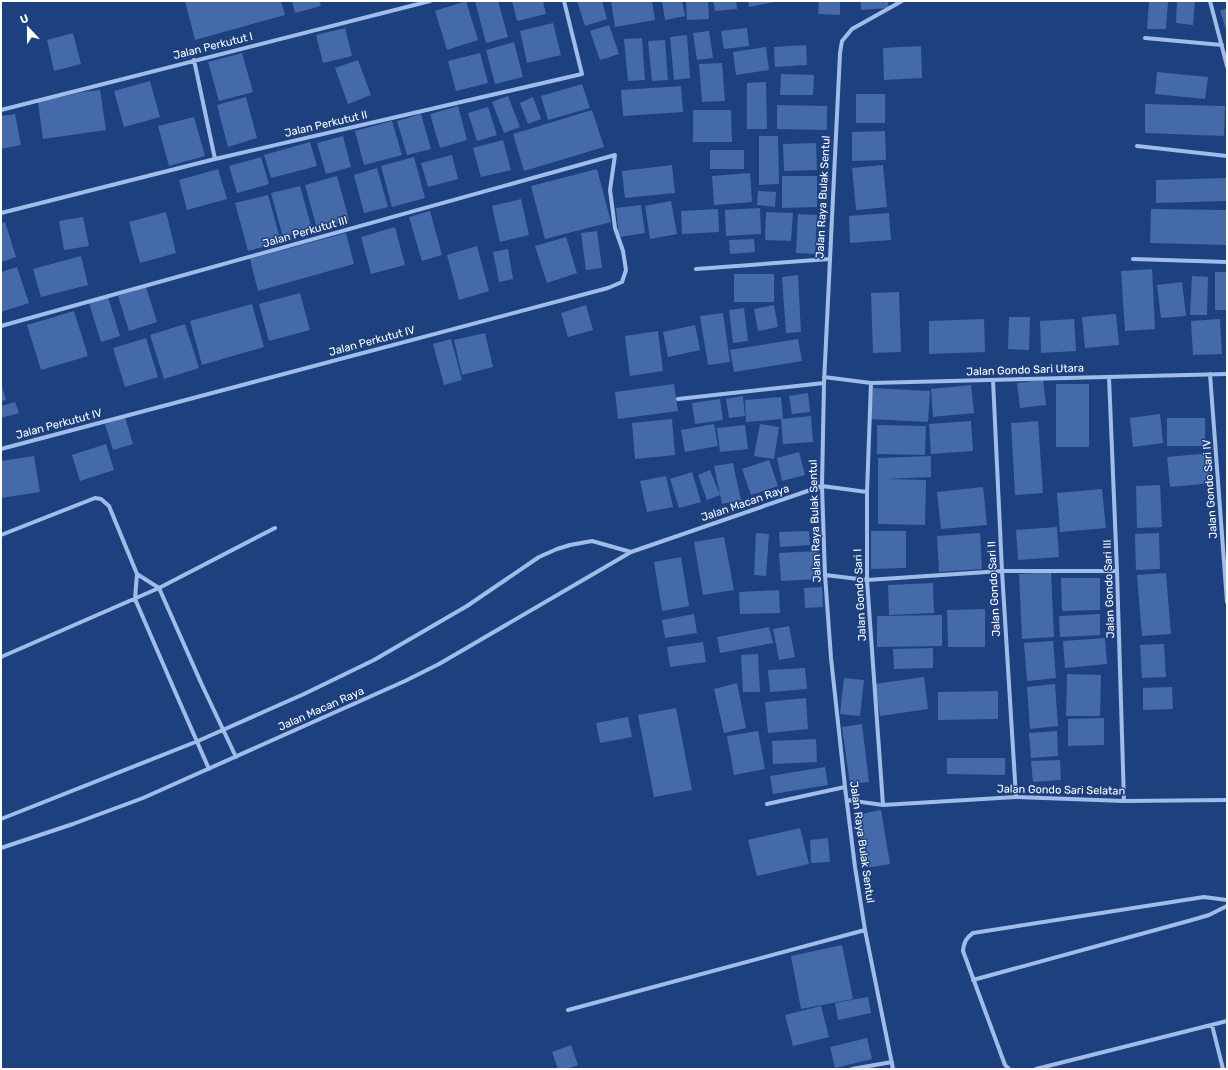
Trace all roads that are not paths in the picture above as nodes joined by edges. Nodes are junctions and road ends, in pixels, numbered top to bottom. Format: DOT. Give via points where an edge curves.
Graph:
graph roads {
  1 [pos="430,1"];
  2 [pos="564,1"];
  3 [pos="902,1"];
  4 [pos="1210,1"];
  5 [pos="1145,38"];
  6 [pos="1222,45"];
  7 [pos="194,60"];
  8 [pos="1227,66"];
  9 [pos="1,110"];
  10 [pos="1137,146"];
  11 [pos="615,155"];
  12 [pos="1227,156"];
  13 [pos="215,159"];
  14 [pos="1,213"];
  15 [pos="829,259"];
  16 [pos="1132,259"];
  17 [pos="1227,262"];
  18 [pos="696,269"];
  19 [pos="1,326"];
  20 [pos="1210,374"];
  21 [pos="1227,374"];
  22 [pos="824,377"];
  23 [pos="1109,377"];
  24 [pos="993,380"];
  25 [pos="824,383"];
  26 [pos="871,384"];
  27 [pos="678,399"];
  28 [pos="1,449"];
  29 [pos="822,486"];
  30 [pos="867,492"];
  31 [pos="275,528"];
  32 [pos="1,535"];
  33 [pos="631,552"];
  34 [pos="1002,571"];
  35 [pos="1117,571"];
  36 [pos="137,574"];
  37 [pos="826,575"];
  38 [pos="867,580"];
  39 [pos="159,588"];
  40 [pos="135,599"];
  41 [pos="1227,602"];
  42 [pos="1,657"];
  43 [pos="223,730"];
  44 [pos="198,742"];
  45 [pos="236,757"];
  46 [pos="210,769"];
  47 [pos="845,787"];
  48 [pos="1016,797"];
  49 [pos="847,800"];
  50 [pos="1124,800"];
  51 [pos="1227,800"];
  52 [pos="767,804"];
  53 [pos="883,805"];
  54 [pos="1,819"];
  55 [pos="1,848"];
  56 [pos="1227,900"];
  57 [pos="1227,906"];
  58 [pos="865,930"];
  59 [pos="973,980"];
  60 [pos="568,1010"];
  61 [pos="1227,1021"];
  62 [pos="1212,1025"];
  63 [pos="892,1062"];
  64 [pos="852,1069"];
  65 [pos="893,1069"];
  66 [pos="1009,1069"];
  67 [pos="1036,1069"];
  68 [pos="1223,1069"];
  1 -- 7 [label="street, Jalan Perkutut I"];
  2 -- 13 [label="street, Jalan Perkutut II" via="582,74"];
  3 -- 15 [label="street, Jalan Raya Bulak Sentul" via="852,29 842,41"];
  4 -- 6 [label="street"];
  5 -- 6 [label="street"];
  6 -- 8 [label="street"];
  7 -- 9 [label="street, Jalan Perkutut I"];
  7 -- 13 [label="street"];
  10 -- 12 [label="street"];
  11 -- 19 [label="street, Jalan Perkutut III"];
  11 -- 28 [label="street, Jalan Perkutut IV" via="610,190 615,228 626,270 622,282 608,288"];
  13 -- 14 [label="street, Jalan Perkutut II"];
  15 -- 18 [label="street"];
  15 -- 22 [label="street, Jalan Raya Bulak Sentul"];
  16 -- 17 [label="street"];
  20 -- 21 [label="street, Jalan Gondo Sari Utara"];
  20 -- 23 [label="street, Jalan Gondo Sari Utara"];
  20 -- 41 [label="street, Jalan Gondo Sari IV"];
  22 -- 25 [label="street, Jalan Raya Bulak Sentul"];
  22 -- 26 [label="street, Jalan Gondo Sari Utara"];
  23 -- 24 [label="street, Jalan Gondo Sari Utara"];
  23 -- 35 [label="street, Jalan Gondo Sari III"];
  24 -- 26 [label="street, Jalan Gondo Sari Utara"];
  24 -- 34 [label="street, Jalan Gondo Sari II"];
  25 -- 27 [label="street"];
  25 -- 29 [label="street, Jalan Raya Bulak Sentul"];
  26 -- 30 [label="street, Jalan Gondo Sari I"];
  29 -- 30 [label="street, Jalan Macan Raya"];
  29 -- 33 [label="street, Jalan Macan Raya"];
  29 -- 37 [label="street, Jalan Raya Bulak Sentul"];
  30 -- 38 [label="street, Jalan Gondo Sari I"];
  31 -- 39 [label="street"];
  32 -- 36 [label="street" via="95,498 101,499 109,506"];
  33 -- 43 [label="street, Jalan Macan Raya" via="592,541 557,549 539,557 467,606 374,660"];
  33 -- 45 [label="street, Jalan Macan Raya" via="439,664"];
  34 -- 35 [label="street"];
  34 -- 38 [label="street"];
  34 -- 48 [label="street, Jalan Gondo Sari II"];
  35 -- 50 [label="street, Jalan Gondo Sari III"];
  36 -- 39 [label="street"];
  36 -- 40 [label="street"];
  37 -- 38 [label="street"];
  37 -- 47 [label="street, Jalan Raya Bulak Sentul" via="831,658"];
  38 -- 53 [label="street, Jalan Gondo Sari I"];
  39 -- 40 [label="street"];
  39 -- 43 [label="street"];
  40 -- 42 [label="street"];
  40 -- 44 [label="street"];
  43 -- 44 [label="street, Jalan Macan Raya"];
  43 -- 45 [label="street"];
  44 -- 46 [label="street"];
  44 -- 54 [label="street, Jalan Macan Raya"];
  45 -- 46 [label="street, Jalan Macan Raya"];
  46 -- 55 [label="street, Jalan Macan Raya" via="144,798"];
  47 -- 49 [label="street, Jalan Raya Bulak Sentul"];
  47 -- 52 [label="street"];
  48 -- 50 [label="street, Jalan Gondo Sari Selatan"];
  48 -- 53 [label="street, Jalan Gondo Sari Selatan"];
  49 -- 53 [label="street, Jalan Gondo Sari Selatan"];
  49 -- 58 [label="street, Jalan Raya Bulak Sentul"];
  50 -- 51 [label="street, Jalan Gondo Sari Selatan"];
  56 -- 59 [label="street" via="1204,897 973,933 963,944 963,951"];
  57 -- 59 [label="street" via="1198,919"];
  58 -- 60 [label="street"];
  58 -- 63 [label="street, Jalan Raya Bulak Sentul"];
  59 -- 66 [label="street" via="1005,1065"];
  61 -- 62 [label="street"];
  62 -- 67 [label="street"];
  62 -- 68 [label="street"];
  63 -- 64 [label="street"];
  63 -- 65 [label="street, Jalan Raya Bulak Sentul"];
}
